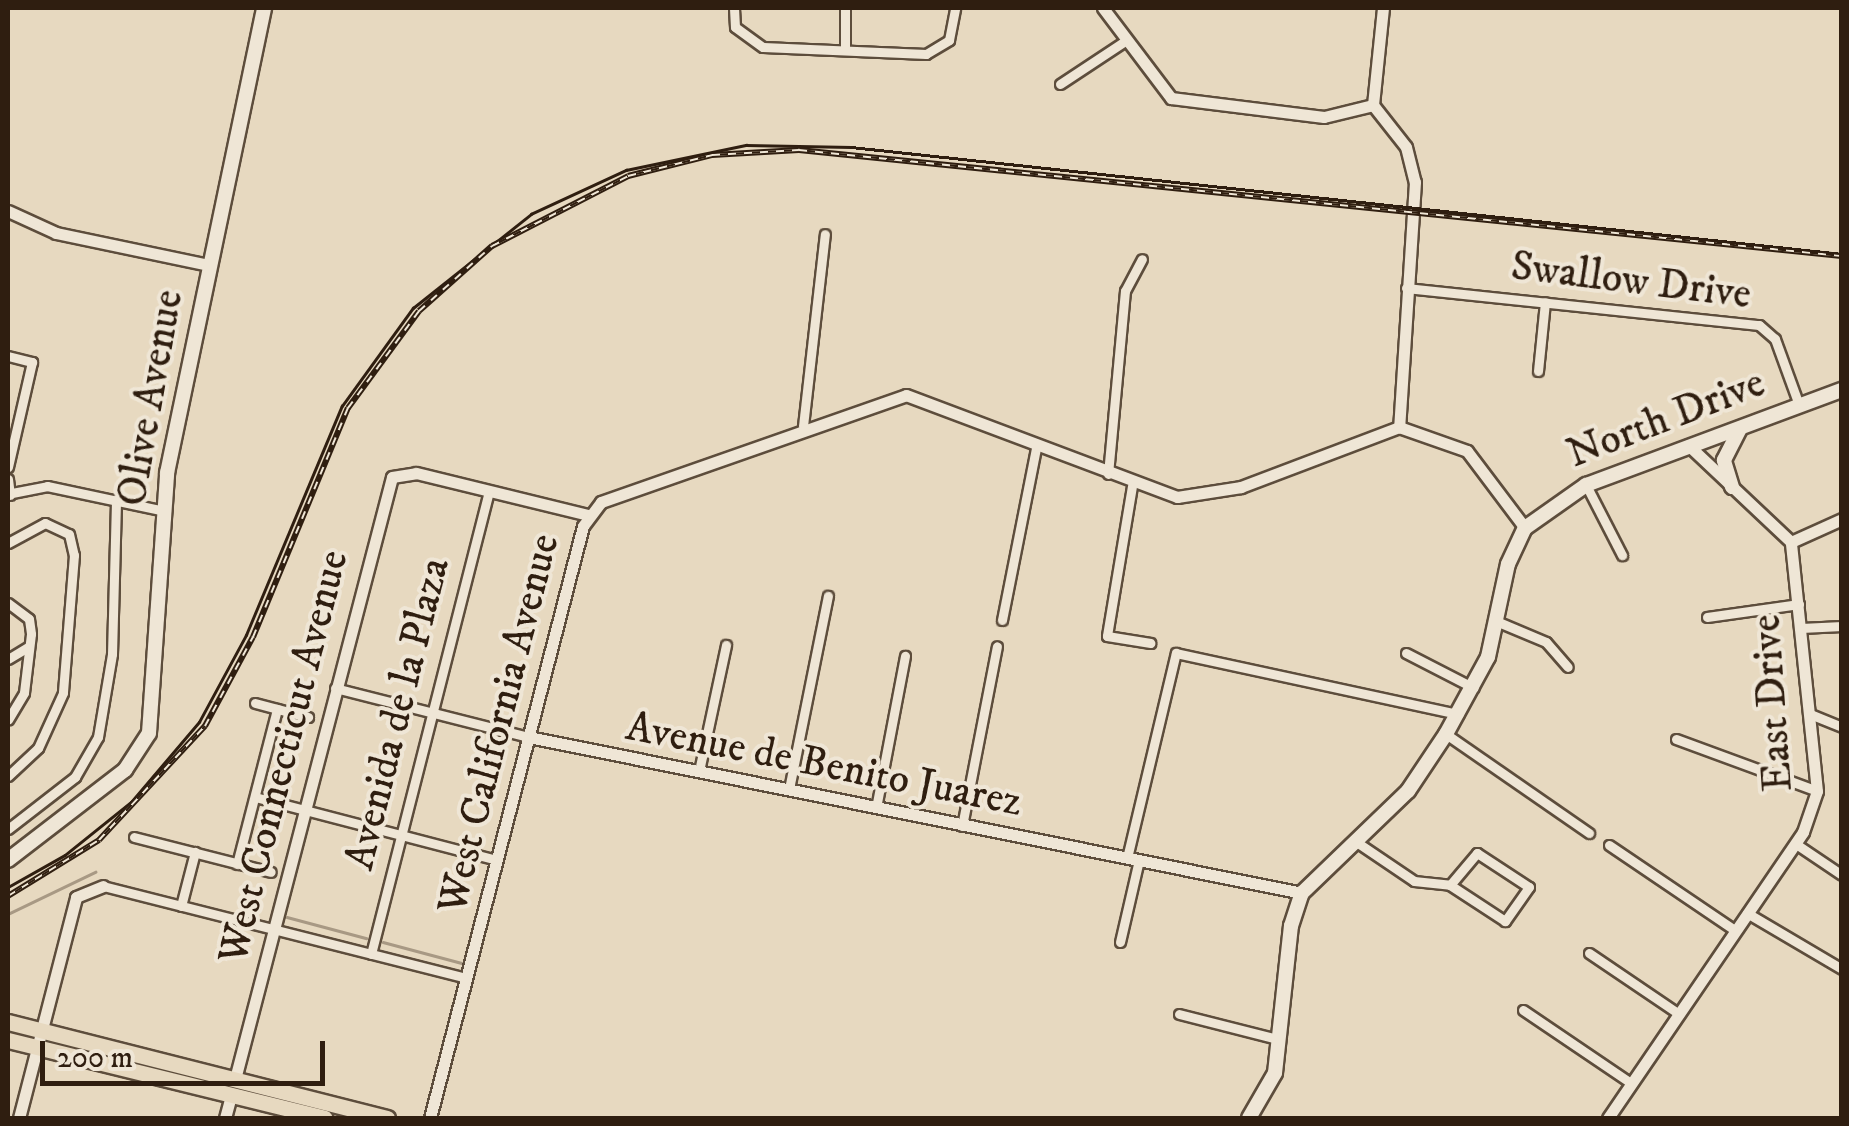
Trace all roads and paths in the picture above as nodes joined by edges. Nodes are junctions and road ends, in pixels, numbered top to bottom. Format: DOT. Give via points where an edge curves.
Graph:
graph roads {
  1 [pos="264,8"];
  2 [pos="845,8"];
  3 [pos="955,8"];
  4 [pos="1383,8"];
  5 [pos="1109,10"];
  6 [pos="734,11"];
  7 [pos="1125,41"];
  8 [pos="944,46"];
  9 [pos="845,50"];
  10 [pos="952,57"];
  11 [pos="1060,84"];
  12 [pos="1373,105"];
  13 [pos="8,211"];
  14 [pos="825,234"];
  15 [pos="1142,259"];
  16 [pos="209,265"];
  17 [pos="1406,288"];
  18 [pos="1545,302"];
  19 [pos="8,356"];
  20 [pos="1538,371"];
  21 [pos="1842,390"];
  22 [pos="1799,405"];
  23 [pos="1744,425"];
  24 [pos="804,426"];
  25 [pos="1398,427"];
  26 [pos="1036,444"];
  27 [pos="1688,446"];
  28 [pos="8,468"];
  29 [pos="1108,474"];
  30 [pos="8,479"];
  31 [pos="1586,485"];
  32 [pos="1132,486"];
  33 [pos="1732,486"];
  34 [pos="489,491"];
  35 [pos="10,495"];
  36 [pos="116,500"];
  37 [pos="165,512"];
  38 [pos="588,515"];
  39 [pos="1842,519"];
  40 [pos="1526,528"];
  41 [pos="1791,542"];
  42 [pos="8,543"];
  43 [pos="1622,556"];
  44 [pos="828,596"];
  45 [pos="8,602"];
  46 [pos="1799,604"];
  47 [pos="1707,616"];
  48 [pos="1002,620"];
  49 [pos="1496,622"];
  50 [pos="1842,626"];
  51 [pos="1801,628"];
  52 [pos="1150,642"];
  53 [pos="726,645"];
  54 [pos="997,646"];
  55 [pos="28,647"];
  56 [pos="1406,653"];
  57 [pos="904,656"];
  58 [pos="8,659"];
  59 [pos="1568,668"];
  60 [pos="335,688"];
  61 [pos="1474,688"];
  62 [pos="255,703"];
  63 [pos="277,709"];
  64 [pos="433,712"];
  65 [pos="1458,714"];
  66 [pos="1810,714"];
  67 [pos="308,717"];
  68 [pos="8,720"];
  69 [pos="1842,728"];
  70 [pos="1446,734"];
  71 [pos="529,737"];
  72 [pos="1676,740"];
  73 [pos="699,771"];
  74 [pos="8,776"];
  75 [pos="789,789"];
  76 [pos="1818,792"];
  77 [pos="255,796"];
  78 [pos="876,808"];
  79 [pos="304,809"];
  80 [pos="962,826"];
  81 [pos="8,829"];
  82 [pos="1589,833"];
  83 [pos="401,834"];
  84 [pos="134,837"];
  85 [pos="1352,840"];
  86 [pos="1796,844"];
  87 [pos="1609,845"];
  88 [pos="195,852"];
  89 [pos="1133,859"];
  90 [pos="8,860"];
  91 [pos="497,860"];
  92 [pos="237,864"];
  93 [pos="271,872"];
  94 [pos="1842,875"];
  95 [pos="1450,885"];
  96 [pos="104,886"];
  97 [pos="1302,892"];
  98 [pos="182,906"];
  99 [pos="1747,913"];
  100 [pos="274,930"];
  101 [pos="1736,931"];
  102 [pos="1120,942"];
  103 [pos="1589,953"];
  104 [pos="371,954"];
  105 [pos="1842,969"];
  106 [pos="467,978"];
  107 [pos="1524,1010"];
  108 [pos="1180,1014"];
  109 [pos="1678,1014"];
  110 [pos="8,1022"];
  111 [pos="42,1030"];
  112 [pos="1278,1039"];
  113 [pos="8,1040"];
  114 [pos="37,1048"];
  115 [pos="1632,1083"];
  116 [pos="233,1088"];
  117 [pos="20,1118"];
  118 [pos="225,1118"];
  119 [pos="325,1118"];
  120 [pos="387,1118"];
  121 [pos="430,1118"];
  122 [pos="1248,1118"];
  123 [pos="1610,1118"];
  1 -- 16 [label="main road, Olive Avenue"];
  2 -- 9 [label="street"];
  3 -- 8 [label="street"];
  4 -- 12 [label="street"];
  5 -- 7 [label="street"];
  6 -- 9 [label="street" via="735,27 763,47"];
  7 -- 11 [label="street"];
  7 -- 12 [label="street" via="1149,79 1193,104 1324,117"];
  8 -- 9 [label="street" via="926,54"];
  8 -- 10 [label="street"];
  12 -- 17 [label="street" via="1414,170"];
  13 -- 16 [label="street" via="56,233"];
  14 -- 24 [label="street"];
  15 -- 29 [label="street" via="1124,290"];
  16 -- 37 [label="main road, Olive Avenue"];
  17 -- 18 [label="street, Swallow Drive"];
  17 -- 25 [label="street"];
  18 -- 20 [label="street"];
  18 -- 22 [label="street, Swallow Drive" via="1760,325 1775,339"];
  19 -- 28 [label="street" via="32,362"];
  21 -- 22 [label="main road, North Drive"];
  22 -- 23 [label="main road, North Drive"];
  23 -- 27 [label="main road, North Drive"];
  23 -- 33 [label="main road" via="1724,460"];
  24 -- 26 [label="street, West California Avenue" via="915,395"];
  24 -- 38 [label="street, West California Avenue" via="600,502"];
  25 -- 32 [label="street, West California Avenue" via="1208,496"];
  25 -- 40 [label="street" via="1468,450"];
  26 -- 29 [label="street, West California Avenue"];
  26 -- 48 [label="street"];
  27 -- 31 [label="main road, North Drive"];
  27 -- 33 [label="street"];
  29 -- 32 [label="street, West California Avenue"];
  30 -- 35 [label="street"];
  31 -- 40 [label="main road, North Drive"];
  31 -- 43 [label="street"];
  32 -- 52 [label="street" via="1108,636"];
  33 -- 41 [label="street"];
  34 -- 38 [label="street"];
  34 -- 60 [label="street, West Connecticut Avenue" via="403,470 387,485"];
  34 -- 64 [label="street, Avenida de la Plaza"];
  35 -- 36 [label="street" via="38,485"];
  36 -- 37 [label="street"];
  36 -- 81 [label="street" via="112,654 98,737 75,777"];
  37 -- 90 [label="main road, Olive Avenue" via="155,711 141,750 92,799"];
  38 -- 71 [label="street, West California Avenue"];
  39 -- 41 [label="street"];
  40 -- 49 [label="main road" via="1508,564"];
  41 -- 46 [label="street, East Drive"];
  42 -- 74 [label="street" via="45,523 69,534 74,554 64,693 38,748"];
  44 -- 75 [label="street"];
  45 -- 55 [label="street" via="29,619"];
  46 -- 47 [label="street"];
  46 -- 51 [label="street, East Drive"];
  49 -- 59 [label="street" via="1546,642"];
  49 -- 61 [label="main road"];
  50 -- 51 [label="street"];
  51 -- 66 [label="street, East Drive"];
  53 -- 73 [label="street"];
  54 -- 80 [label="street"];
  55 -- 58 [label="street"];
  55 -- 68 [label="street" via="24,693"];
  56 -- 61 [label="street"];
  57 -- 78 [label="street"];
  60 -- 64 [label="street, Avenue de Benito Juarez"];
  60 -- 79 [label="street, West Connecticut Avenue"];
  61 -- 65 [label="main road"];
  62 -- 63 [label="street"];
  63 -- 67 [label="street"];
  63 -- 77 [label="street"];
  64 -- 71 [label="street, Avenue de Benito Juarez"];
  64 -- 83 [label="street, Avenida de la Plaza"];
  65 -- 70 [label="main road"];
  65 -- 89 [label="street" via="1176,652"];
  66 -- 69 [label="street"];
  66 -- 76 [label="street, East Drive"];
  70 -- 82 [label="street"];
  70 -- 85 [label="main road" via="1408,791"];
  71 -- 73 [label="street, Avenue de Benito Juarez"];
  71 -- 91 [label="street, West California Avenue"];
  72 -- 76 [label="street"];
  73 -- 75 [label="street, Avenue de Benito Juarez"];
  75 -- 78 [label="street, Avenue de Benito Juarez"];
  76 -- 86 [label="street, East Drive"];
  77 -- 79 [label="street"];
  77 -- 92 [label="street"];
  78 -- 80 [label="street, Avenue de Benito Juarez"];
  79 -- 83 [label="street"];
  79 -- 100 [label="street, West Connecticut Avenue"];
  80 -- 89 [label="street, Avenue de Benito Juarez"];
  83 -- 91 [label="street"];
  83 -- 104 [label="street, Avenida de la Plaza"];
  84 -- 88 [label="street"];
  85 -- 95 [label="street" via="1414,881"];
  85 -- 97 [label="main road"];
  86 -- 94 [label="street"];
  86 -- 99 [label="street, East Drive"];
  87 -- 101 [label="street"];
  88 -- 92 [label="street"];
  88 -- 98 [label="street"];
  89 -- 97 [label="street, Avenue de Benito Juarez"];
  89 -- 102 [label="street"];
  91 -- 106 [label="street, West California Avenue"];
  92 -- 93 [label="street"];
  95 -- 95 [label="street" via="1505,921 1529,887 1478,852"];
  96 -- 98 [label="street"];
  96 -- 111 [label="street" via="76,897"];
  97 -- 112 [label="main road"];
  98 -- 100 [label="street"];
  99 -- 101 [label="street, East Drive"];
  99 -- 105 [label="street"];
  100 -- 104 [label="street"];
  100 -- 116 [label="street, West Connecticut Avenue"];
  101 -- 109 [label="street, East Drive"];
  103 -- 109 [label="street"];
  104 -- 106 [label="street"];
  106 -- 121 [label="street, West California Avenue"];
  107 -- 115 [label="street"];
  108 -- 112 [label="street"];
  109 -- 115 [label="street, East Drive"];
  110 -- 111 [label="main road"];
  111 -- 114 [label="street"];
  111 -- 116 [label="main road"];
  112 -- 122 [label="main road" via="1275,1073"];
  113 -- 114 [label="main road"];
  114 -- 116 [label="main road"];
  114 -- 117 [label="street"];
  115 -- 123 [label="street, East Drive"];
  116 -- 118 [label="street, West Connecticut Avenue"];
  116 -- 119 [label="main road"];
  116 -- 120 [label="main road"];
}
